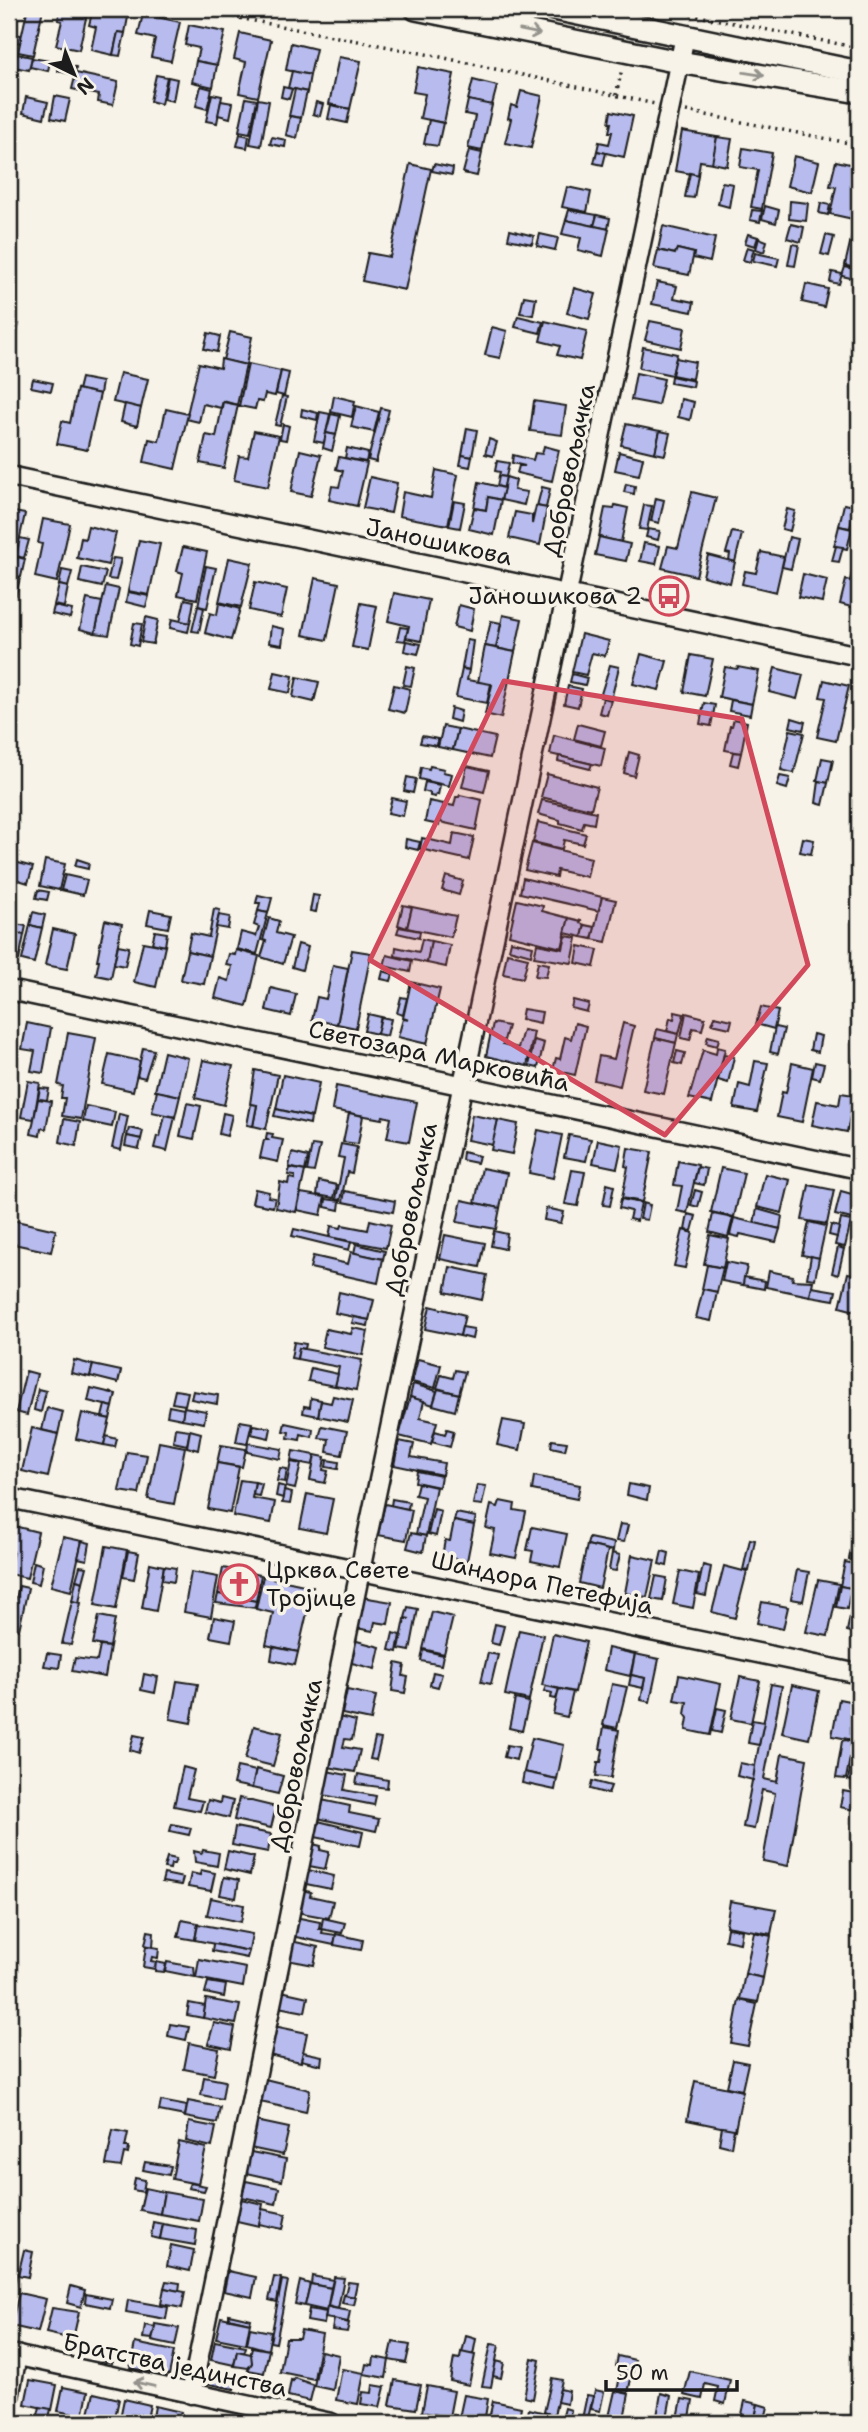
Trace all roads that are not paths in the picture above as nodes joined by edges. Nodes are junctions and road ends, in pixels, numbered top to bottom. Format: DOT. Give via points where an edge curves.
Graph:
graph roads {
  1 [pos="416,9"];
  2 [pos="554,9"];
  3 [pos="685,36"];
  4 [pos="680,62"];
  5 [pos="859,72"];
  6 [pos="859,92"];
  7 [pos="9,476"];
  8 [pos="568,594"];
  9 [pos="859,656"];
  10 [pos="9,990"];
  11 [pos="462,1086"];
  12 [pos="859,1169"];
  13 [pos="9,1498"];
  14 [pos="361,1570"];
  15 [pos="859,1674"];
  16 [pos="13,2355"];
  17 [pos="191,2394"];
  18 [pos="9,2398"];
  19 [pos="331,2423"];
  1 -- 4 [label="street, one-way"];
  2 -- 3 [label="street"];
  3 -- 4 [label="street, Добровољачка"];
  3 -- 5 [label="street"];
  4 -- 6 [label="street, one-way"];
  4 -- 8 [label="street, Добровољачка"];
  7 -- 8 [label="street, Јаношикова"];
  8 -- 9 [label="street, Јаношикова"];
  8 -- 11 [label="street, Добровољачка"];
  10 -- 11 [label="street, Светозара Марковића"];
  11 -- 12 [label="street, Светозара Марковића"];
  11 -- 14 [label="street, Добровољачка"];
  13 -- 14 [label="street, Шандора Петефија"];
  14 -- 15 [label="street, Шандора Петефија"];
  14 -- 17 [label="street, Добровољачка"];
  17 -- 16 [label="street, Братства јединства, one-way"];
  16 -- 18 [label="street"];
  17 -- 19 [label="street, Братства јединства"];
}
